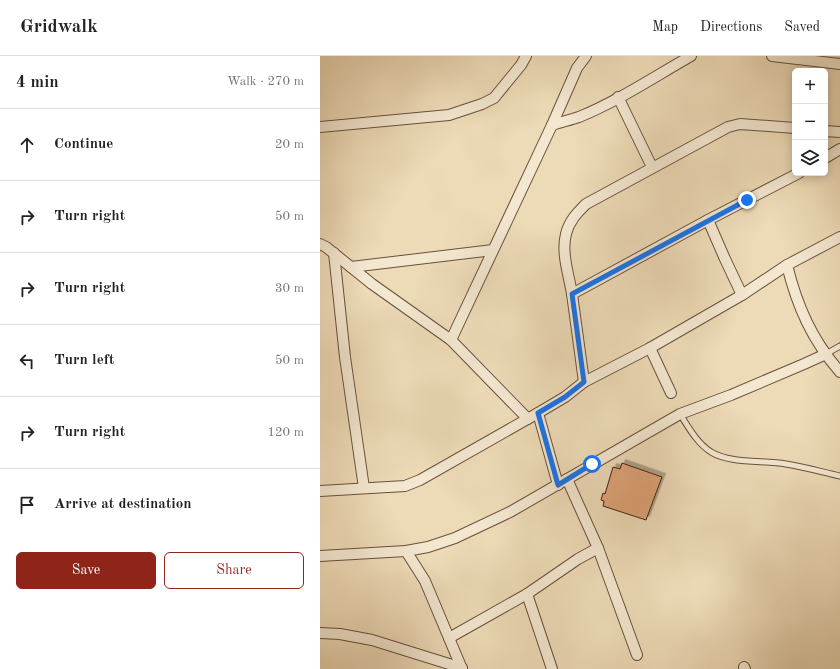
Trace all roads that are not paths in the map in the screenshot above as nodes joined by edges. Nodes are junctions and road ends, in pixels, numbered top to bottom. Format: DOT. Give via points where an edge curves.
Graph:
graph roads {
  1 [pos="526,56"];
  2 [pos="586,56"];
  3 [pos="691,56"];
  4 [pos="772,56"];
  5 [pos="840,64"];
  6 [pos="618,97"];
  7 [pos="552,125"];
  8 [pos="320,128"];
  9 [pos="792,128"];
  10 [pos="828,131"];
  11 [pos="840,132"];
  12 [pos="840,149"];
  13 [pos="828,156"];
  14 [pos="652,167"];
  15 [pos="793,176"];
  16 [pos="708,220"];
  17 [pos="840,237"];
  18 [pos="320,244"];
  19 [pos="493,250"];
  20 [pos="334,253"];
  21 [pos="787,265"];
  22 [pos="351,267"];
  23 [pos="572,294"];
  24 [pos="742,295"];
  25 [pos="451,340"];
  26 [pos="840,346"];
  27 [pos="650,348"];
  28 [pos="826,354"];
  29 [pos="840,372"];
  30 [pos="584,382"];
  31 [pos="671,394"];
  32 [pos="538,413"];
  33 [pos="680,414"];
  34 [pos="528,419"];
  35 [pos="840,476"];
  36 [pos="567,479"];
  37 [pos="558,485"];
  38 [pos="364,488"];
  39 [pos="320,491"];
  40 [pos="598,548"];
  41 [pos="406,551"];
  42 [pos="320,556"];
  43 [pos="527,594"];
  44 [pos="320,634"];
  45 [pos="449,638"];
  46 [pos="637,655"];
  47 [pos="462,669"];
  48 [pos="552,669"];
  1 -- 8 [label="street" via="494,98 469,109 442,116"];
  2 -- 7 [label="street" via="577,68"];
  3 -- 6 [label="street"];
  4 -- 5 [label="street"];
  6 -- 7 [label="street" via="578,117"];
  6 -- 14 [label="street"];
  7 -- 19 [label="street"];
  9 -- 14 [label="street" via="740,124 728,127"];
  10 -- 11 [label="street"];
  12 -- 13 [label="street"];
  14 -- 23 [label="street" via="586,204 569,224 564,250"];
  15 -- 16 [label="street"];
  16 -- 23 [label="street"];
  16 -- 24 [label="street"];
  17 -- 21 [label="street"];
  18 -- 20 [label="street"];
  19 -- 22 [label="street"];
  19 -- 25 [label="street"];
  20 -- 22 [label="street"];
  20 -- 38 [label="street" via="345,357"];
  21 -- 24 [label="street"];
  21 -- 28 [label="street" via="805,321"];
  22 -- 25 [label="street"];
  23 -- 30 [label="street"];
  24 -- 27 [label="street"];
  25 -- 34 [label="street"];
  26 -- 28 [label="lane"];
  27 -- 30 [label="street"];
  27 -- 31 [label="street"];
  28 -- 29 [label="street"];
  28 -- 33 [label="street"];
  30 -- 32 [label="street"];
  32 -- 34 [label="street"];
  32 -- 37 [label="street"];
  33 -- 35 [label="lane" via="699,442 724,458 807,467"];
  33 -- 36 [label="street"];
  34 -- 38 [label="street" via="420,480 405,486"];
  36 -- 37 [label="street"];
  36 -- 40 [label="street"];
  37 -- 41 [label="street" via="462,536"];
  38 -- 39 [label="street"];
  40 -- 43 [label="street"];
  40 -- 46 [label="street"];
  41 -- 42 [label="street"];
  41 -- 45 [label="street" via="425,580"];
  43 -- 45 [label="street"];
  43 -- 48 [label="street"];
  44 -- 47 [label="street" via="340,634 372,640"];
  45 -- 47 [label="street"];
}
